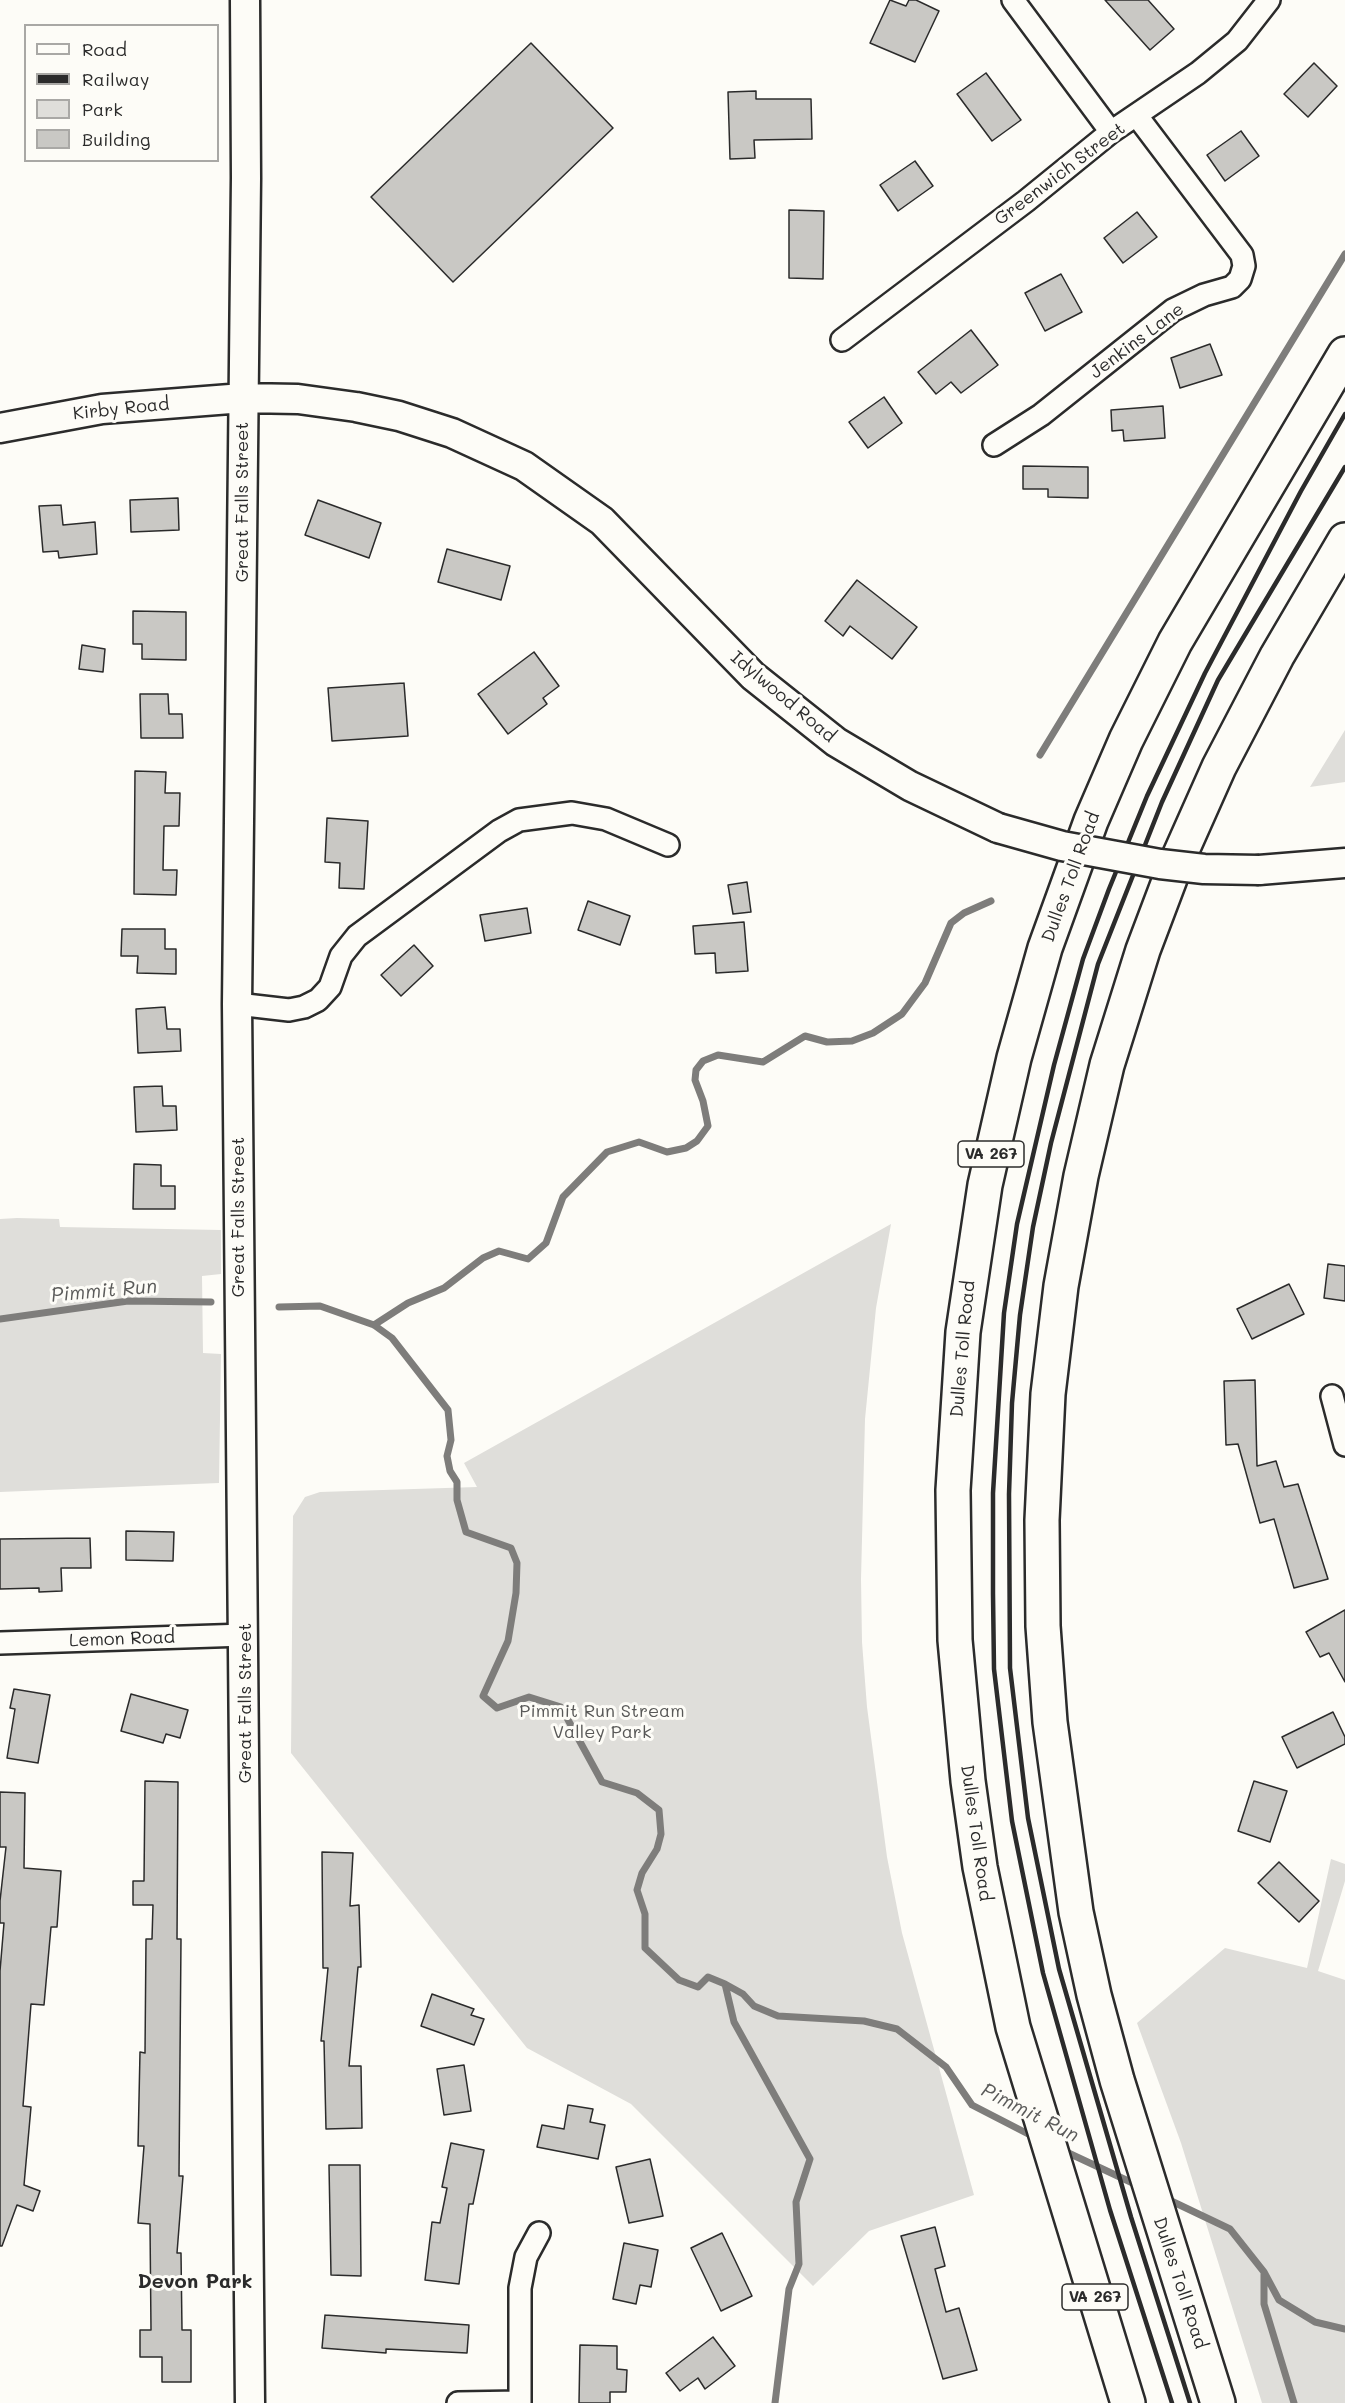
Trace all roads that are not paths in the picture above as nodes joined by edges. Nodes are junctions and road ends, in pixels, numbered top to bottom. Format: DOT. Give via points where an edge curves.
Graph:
graph roads {
  1 [pos="245,0"];
  2 [pos="1013,0"];
  3 [pos="1269,0"];
  4 [pos="1137,116"];
  5 [pos="1112,132"];
  6 [pos="842,340"];
  7 [pos="1345,354"];
  8 [pos="243,398"];
  9 [pos="0,428"];
  10 [pos="994,445"];
  11 [pos="1345,540"];
  12 [pos="668,845"];
  13 [pos="1345,863"];
  14 [pos="237,1004"];
  15 [pos="1332,1396"];
  16 [pos="1345,1445"];
  17 [pos="244,1635"];
  18 [pos="0,1643"];
  19 [pos="539,2233"];
  20 [pos="520,2402"];
  21 [pos="250,2403"];
  22 [pos="458,2403"];
  23 [pos="1128,2403"];
  24 [pos="1218,2403"];
  1 -- 8 [label="main road, Great Falls Street"];
  2 -- 5 [label="street"];
  3 -- 4 [label="street, Greenwich Street" via="1237,41"];
  4 -- 5 [label="street, Greenwich Street"];
  4 -- 10 [label="street, Jenkins Lane" via="1242,255 1240,279 1232,287 1173,310 1041,415"];
  5 -- 6 [label="street, Greenwich Street"];
  7 -- 23 [label="highway, Dulles Toll Road / VA 267" via="1203,592 1109,777 1045,948 1014,1058 985,1185 959,1373 953,1490 954,1629 960,1714 980,1867 1013,2027"];
  8 -- 9 [label="main road, Kirby Road" via="102,409"];
  8 -- 13 [label="main road, Idylwood Road, bridge" via="298,399 399,416 452,433 524,466 602,521 753,676 836,742 910,786 998,828 1062,846 1204,869 1259,870"];
  8 -- 14 [label="main road, Great Falls Street"];
  11 -- 24 [label="highway, Dulles Toll Road" via="1249,707 1199,809 1160,904 1107,1065 1081,1176 1061,1286 1048,1394 1042,1520 1046,1675 1076,1912 1117,2080"];
  12 -- 14 [label="street" via="606,819 572,813 519,820 357,936 341,956 330,987 318,1000 289,1010"];
  14 -- 17 [label="main road, Great Falls Street"];
  15 -- 16 [label="street"];
  17 -- 18 [label="street, Lemon Road"];
  17 -- 21 [label="main road, Great Falls Street"];
  19 -- 20 [label="street" via="526,2257 520,2288"];
  20 -- 22 [label="street"];
}
